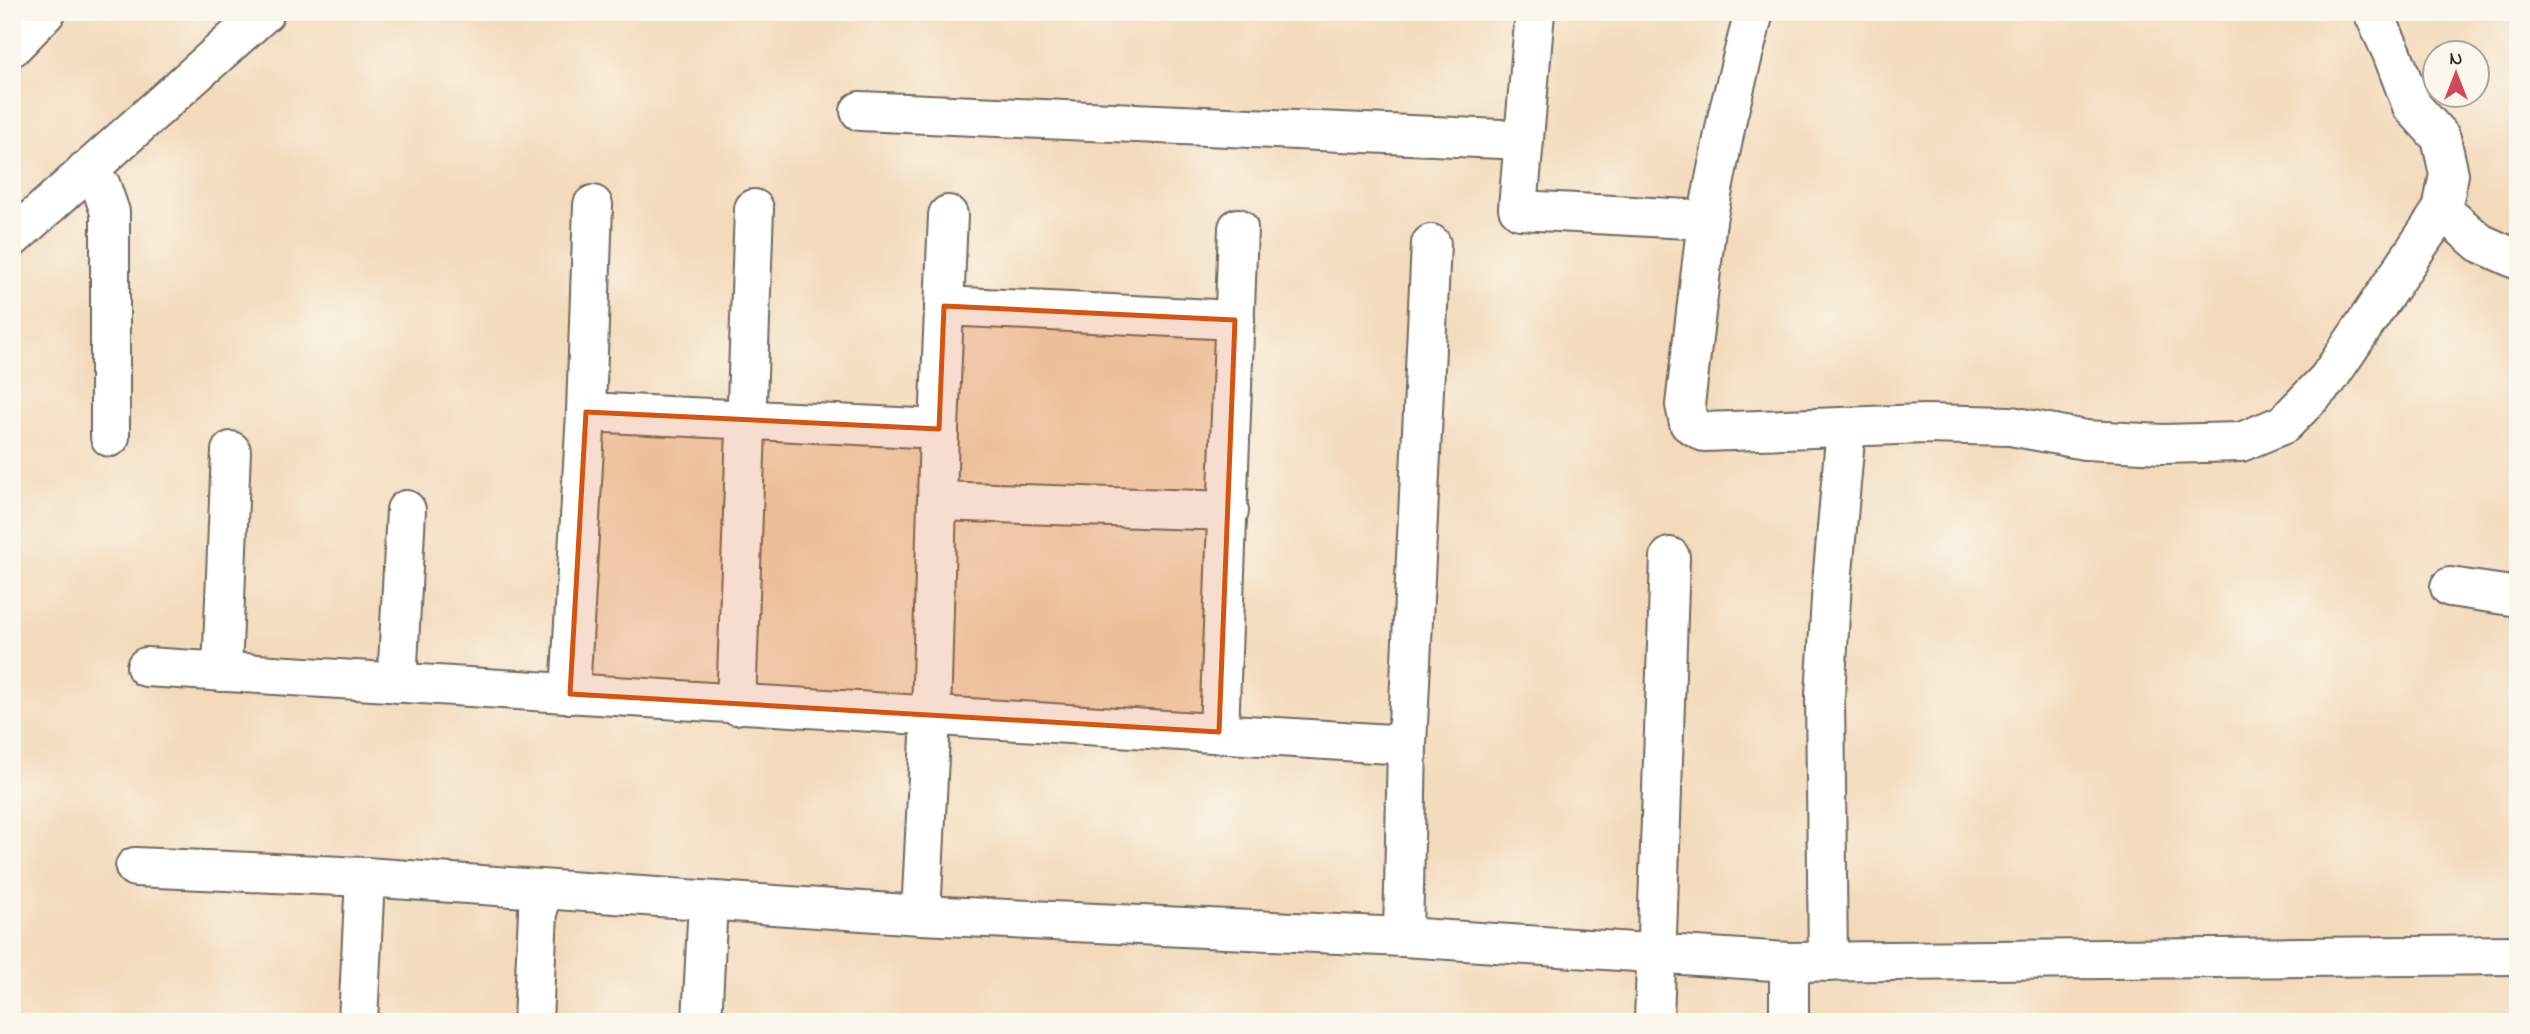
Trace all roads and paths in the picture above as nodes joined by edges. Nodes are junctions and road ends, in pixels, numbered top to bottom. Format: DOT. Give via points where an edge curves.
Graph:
graph roads {
  1 [pos="46,12"];
  2 [pos="265,12"];
  3 [pos="1535,12"];
  4 [pos="1754,12"];
  5 [pos="2373,12"];
  6 [pos="12,47"];
  7 [pos="860,111"];
  8 [pos="1524,140"];
  9 [pos="85,171"];
  10 [pos="593,205"];
  11 [pos="754,209"];
  12 [pos="2442,210"];
  13 [pos="948,215"];
  14 [pos="1707,220"];
  15 [pos="1238,228"];
  16 [pos="12,238"];
  17 [pos="1432,244"];
  18 [pos="2518,260"];
  19 [pos="944,306"];
  20 [pos="1235,320"];
  21 [pos="586,412"];
  22 [pos="747,421"];
  23 [pos="1846,428"];
  24 [pos="939,429"];
  25 [pos="110,437"];
  26 [pos="231,451"];
  27 [pos="937,501"];
  28 [pos="407,510"];
  29 [pos="1229,511"];
  30 [pos="1670,557"];
  31 [pos="2450,587"];
  32 [pos="2518,597"];
  33 [pos="146,667"];
  34 [pos="222,672"];
  35 [pos="397,683"];
  36 [pos="570,694"];
  37 [pos="736,705"];
  38 [pos="931,717"];
  39 [pos="1219,732"];
  40 [pos="1406,745"];
  41 [pos="135,867"];
  42 [pos="365,877"];
  43 [pos="538,889"];
  44 [pos="708,901"];
  45 [pos="920,915"];
  46 [pos="1403,937"];
  47 [pos="1654,954"];
  48 [pos="2518,955"];
  49 [pos="1789,962"];
  50 [pos="1828,962"];
  51 [pos="358,1022"];
  52 [pos="533,1022"];
  53 [pos="702,1022"];
  54 [pos="1654,1022"];
  55 [pos="1789,1022"];
  1 -- 6 [label="main road"];
  2 -- 9 [label="main road"];
  3 -- 8 [label="main road"];
  4 -- 14 [label="main road"];
  5 -- 12 [label="main road" via="2412,107 2441,138 2449,174"];
  7 -- 8 [label="main road"];
  8 -- 14 [label="main road" via="1518,208 1523,212"];
  9 -- 16 [label="main road"];
  9 -- 25 [label="main road" via="101,186 110,212"];
  10 -- 21 [label="main road"];
  11 -- 22 [label="main road"];
  12 -- 18 [label="main road" via="2480,243"];
  12 -- 23 [label="main road" via="2328,379 2284,424 2241,442 2085,440 2011,426"];
  13 -- 19 [label="main road"];
  14 -- 23 [label="main road" via="1685,405 1689,423 1704,432"];
  15 -- 20 [label="main road"];
  17 -- 40 [label="main road"];
  19 -- 20 [label="main road"];
  19 -- 24 [label="main road"];
  20 -- 29 [label="main road"];
  21 -- 22 [label="main road"];
  21 -- 36 [label="main road"];
  22 -- 24 [label="main road"];
  22 -- 37 [label="main road"];
  23 -- 50 [label="main road" via="1825,695"];
  24 -- 27 [label="main road"];
  26 -- 34 [label="main road"];
  27 -- 29 [label="main road"];
  27 -- 38 [label="main road"];
  28 -- 35 [label="main road"];
  29 -- 39 [label="main road"];
  30 -- 47 [label="main road"];
  31 -- 32 [label="main road"];
  33 -- 34 [label="main road"];
  34 -- 35 [label="main road"];
  35 -- 36 [label="main road"];
  36 -- 37 [label="main road"];
  37 -- 38 [label="main road"];
  38 -- 39 [label="main road"];
  38 -- 45 [label="main road"];
  39 -- 40 [label="main road"];
  40 -- 46 [label="main road"];
  41 -- 42 [label="main road"];
  42 -- 43 [label="main road"];
  42 -- 51 [label="main road"];
  43 -- 44 [label="main road"];
  43 -- 52 [label="main road"];
  44 -- 45 [label="main road"];
  44 -- 53 [label="main road"];
  45 -- 46 [label="main road"];
  46 -- 47 [label="main road"];
  47 -- 49 [label="main road"];
  47 -- 54 [label="main road"];
  48 -- 50 [label="main road"];
  49 -- 50 [label="main road"];
  49 -- 55 [label="main road"];
}
